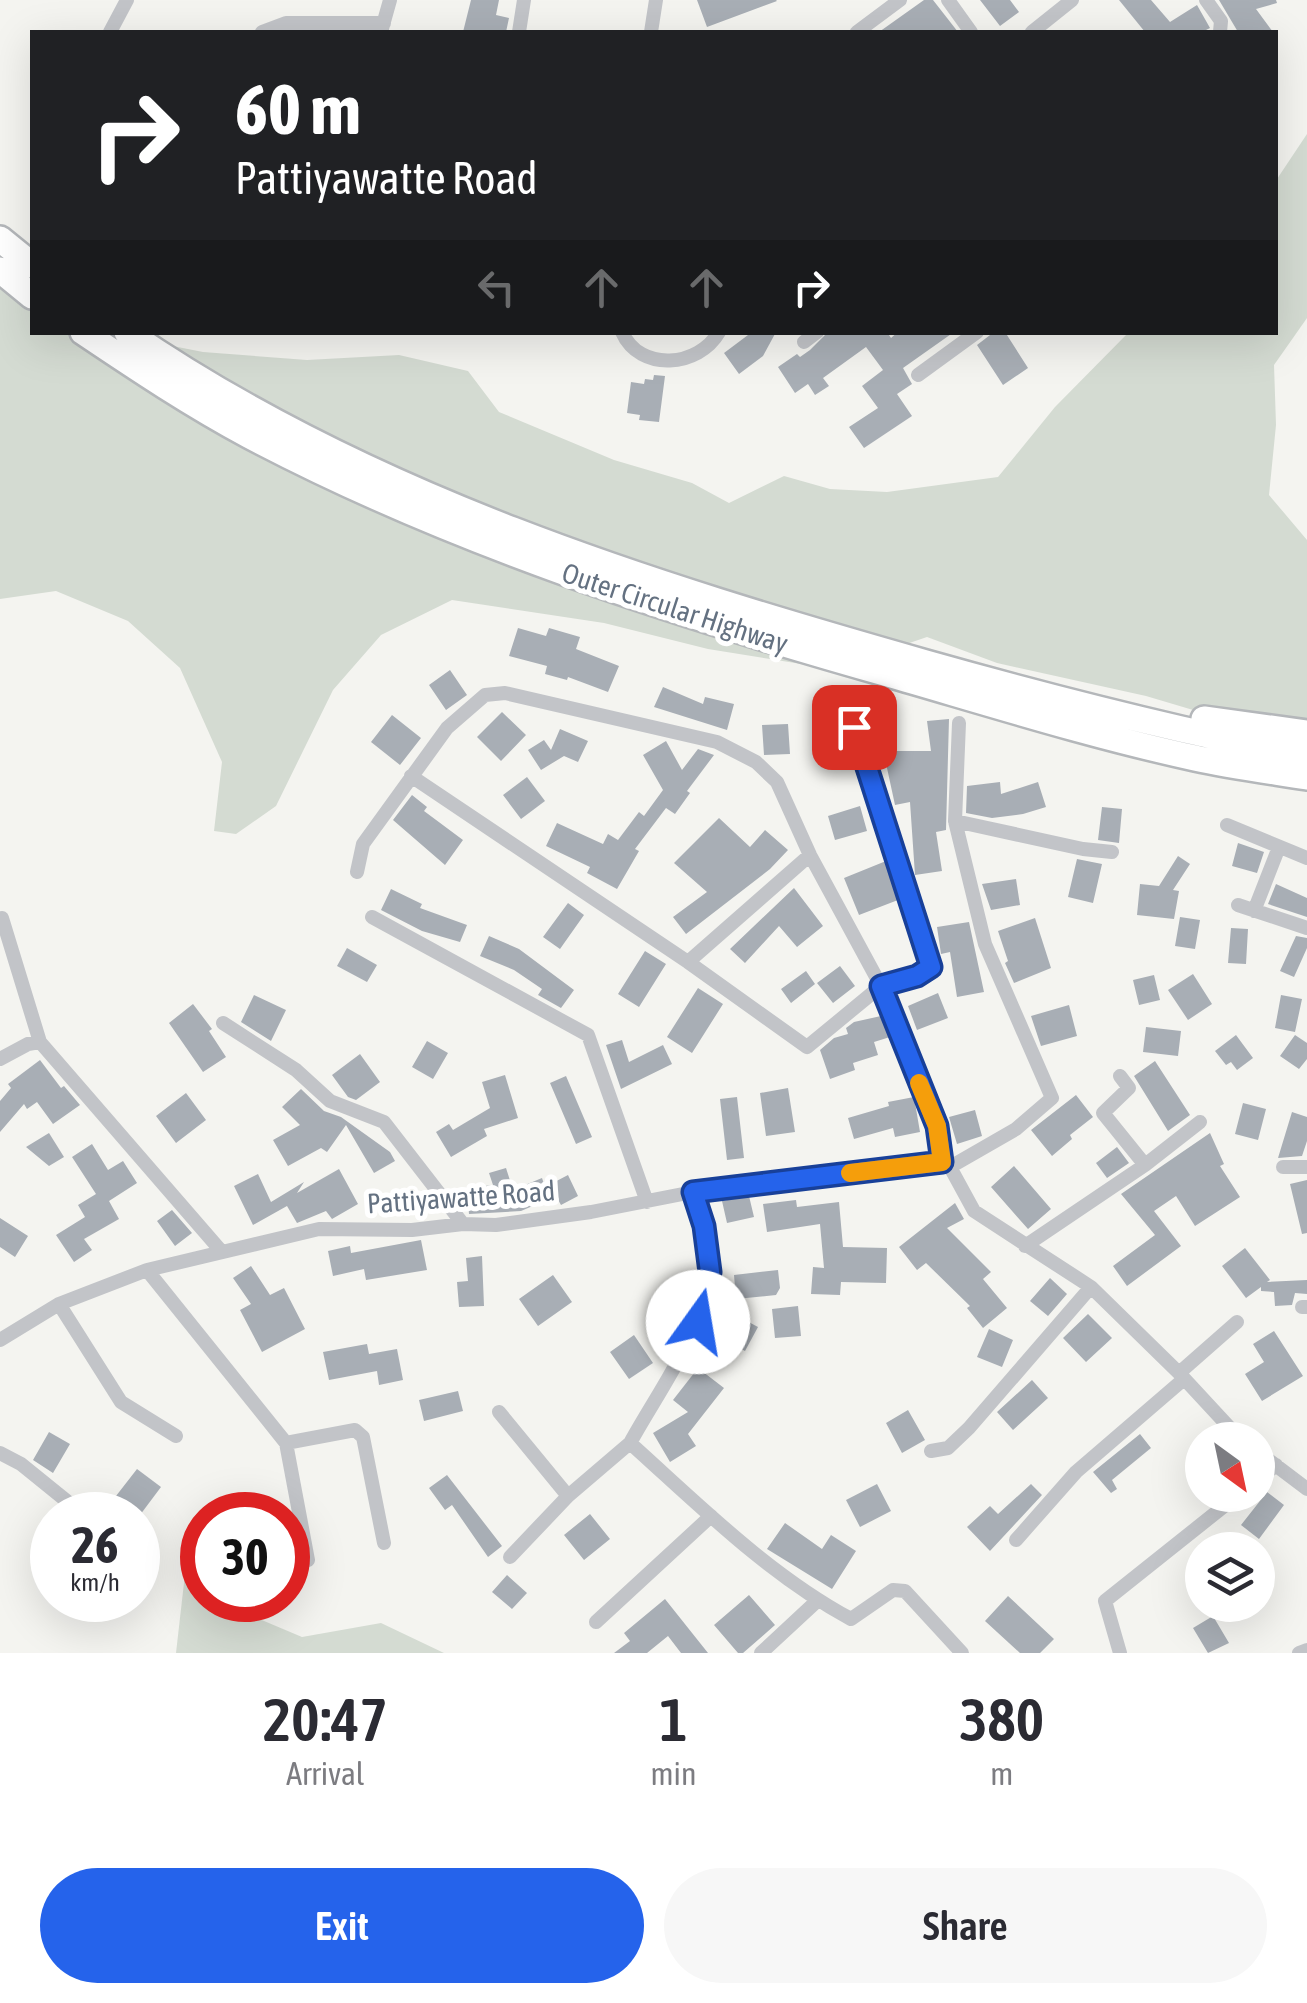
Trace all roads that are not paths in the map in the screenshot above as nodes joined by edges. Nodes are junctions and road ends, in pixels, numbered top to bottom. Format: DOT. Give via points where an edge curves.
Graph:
graph roads {
  1 [pos="128,0"];
  2 [pos="390,0"];
  3 [pos="524,0"];
  4 [pos="656,0"];
  5 [pos="900,0"];
  6 [pos="948,0"];
  7 [pos="1072,0"];
  8 [pos="1206,0"];
  9 [pos="383,28"];
  10 [pos="111,30"];
  11 [pos="267,30"];
  12 [pos="519,30"];
  13 [pos="651,30"];
  14 [pos="860,30"];
  15 [pos="970,30"];
  16 [pos="1034,30"];
  17 [pos="1220,30"];
  18 [pos="0,239"];
  19 [pos="30,264"];
  20 [pos="0,270"];
  21 [pos="30,294"];
  22 [pos="87,335"];
  23 [pos="130,335"];
  24 [pos="623,335"];
  25 [pos="717,335"];
  26 [pos="974,335"];
  27 [pos="918,375"];
  28 [pos="918,672"];
  29 [pos="1041,696"];
  30 [pos="959,723"];
  31 [pos="854,727"];
  32 [pos="1307,733"];
  33 [pos="1307,756"];
  34 [pos="1195,758"];
  35 [pos="411,776"];
  36 [pos="1307,778"];
  37 [pos="1307,790"];
  38 [pos="955,821"];
  39 [pos="1227,825"];
  40 [pos="1279,847"];
  41 [pos="1112,852"];
  42 [pos="810,854"];
  43 [pos="1307,858"];
  44 [pos="357,872"];
  45 [pos="1238,906"];
  46 [pos="1254,910"];
  47 [pos="372,917"];
  48 [pos="2,918"];
  49 [pos="1307,928"];
  50 [pos="688,962"];
  51 [pos="881,986"];
  52 [pos="224,1022"];
  53 [pos="40,1042"];
  54 [pos="0,1059"];
  55 [pos="1120,1076"];
  56 [pos="1200,1122"];
  57 [pos="946,1165"];
  58 [pos="1145,1165"];
  59 [pos="1283,1167"];
  60 [pos="1307,1167"];
  61 [pos="693,1192"];
  62 [pos="647,1202"];
  63 [pos="463,1224"];
  64 [pos="1025,1246"];
  65 [pos="222,1252"];
  66 [pos="147,1270"];
  67 [pos="1091,1287"];
  68 [pos="59,1304"];
  69 [pos="1237,1322"];
  70 [pos="0,1340"];
  71 [pos="1182,1376"];
  72 [pos="499,1412"];
  73 [pos="1224,1422"];
  74 [pos="176,1436"];
  75 [pos="286,1443"];
  76 [pos="630,1443"];
  77 [pos="931,1451"];
  78 [pos="0,1452"];
  79 [pos="1276,1466"];
  80 [pos="1307,1489"];
  81 [pos="55,1492"];
  82 [pos="295,1492"];
  83 [pos="568,1496"];
  84 [pos="1217,1512"];
  85 [pos="711,1516"];
  86 [pos="1016,1540"];
  87 [pos="384,1543"];
  88 [pos="510,1557"];
  89 [pos="817,1601"];
  90 [pos="596,1622"];
  91 [pos="1307,1650"];
  92 [pos="761,1653"];
  93 [pos="962,1653"];
  94 [pos="1120,1653"];
  95 [pos="1299,1653"];
  1 -- 10 [label="street"];
  2 -- 9 [label="street"];
  3 -- 12 [label="street"];
  4 -- 13 [label="street"];
  5 -- 14 [label="street"];
  6 -- 15 [label="street"];
  7 -- 16 [label="street"];
  8 -- 17 [label="street" via="1221,20"];
  9 -- 11 [label="street" via="286,23"];
  18 -- 19 [label="highway"];
  20 -- 21 [label="highway"];
  22 -- 28 [label="highway, Outer Circular Highway" via="249,436 482,541 710,622"];
  23 -- 28 [label="highway, Outer Circular Highway" via="260,414 413,490 578,555"];
  24 -- 25 [label="street" via="645,358 685,361"];
  26 -- 27 [label="street"];
  28 -- 29 [label="highway, Outer Circular Highway"];
  28 -- 34 [label="highway, Outer Circular Highway"];
  29 -- 32 [label="highway"];
  29 -- 33 [label="highway, Outer Circular Highway"];
  30 -- 38 [label="street"];
  31 -- 51 [label="street" via="931,967"];
  34 -- 36 [label="highway, Outer Circular Highway"];
  34 -- 37 [label="highway"];
  35 -- 42 [label="street" via="485,694 505,693 717,742 756,762 777,782"];
  35 -- 44 [label="street" via="363,844"];
  35 -- 50 [label="street"];
  38 -- 41 [label="street"];
  38 -- 57 [label="street" via="985,944 1052,1098 1016,1129"];
  39 -- 40 [label="street"];
  40 -- 43 [label="street"];
  40 -- 46 [label="street"];
  42 -- 50 [label="street"];
  42 -- 51 [label="street"];
  45 -- 46 [label="street"];
  46 -- 49 [label="street"];
  47 -- 62 [label="street" via="588,1034"];
  48 -- 53 [label="street"];
  50 -- 51 [label="street" via="808,1047"];
  51 -- 57 [label="street"];
  52 -- 63 [label="street" via="330,1101 384,1122"];
  53 -- 54 [label="street"];
  53 -- 65 [label="street"];
  55 -- 58 [label="street" via="1130,1088 1103,1113"];
  56 -- 58 [label="street"];
  57 -- 61 [label="street, Pattiyawatte Road"];
  57 -- 64 [label="street" via="974,1211"];
  58 -- 64 [label="street"];
  59 -- 60 [label="street"];
  61 -- 62 [label="street, Pattiyawatte Road"];
  61 -- 76 [label="street" via="710,1272 698,1322"];
  62 -- 63 [label="street, Pattiyawatte Road"];
  63 -- 65 [label="street, Pattiyawatte Road" via="319,1228"];
  64 -- 67 [label="street"];
  65 -- 66 [label="street, Pattiyawatte Road"];
  66 -- 68 [label="street, Pattiyawatte Road"];
  66 -- 75 [label="street"];
  67 -- 71 [label="street"];
  67 -- 77 [label="street" via="969,1428 948,1448"];
  68 -- 70 [label="street, Pattiyawatte Road"];
  68 -- 74 [label="street" via="121,1402"];
  69 -- 71 [label="street"];
  71 -- 73 [label="street"];
  71 -- 86 [label="street" via="1076,1472"];
  72 -- 83 [label="street"];
  75 -- 82 [label="street"];
  75 -- 87 [label="street" via="355,1430 363,1436"];
  76 -- 83 [label="street"];
  76 -- 85 [label="street"];
  78 -- 81 [label="street"];
  79 -- 80 [label="street"];
  83 -- 88 [label="street"];
  84 -- 94 [label="street" via="1105,1601"];
  85 -- 89 [label="street"];
  85 -- 90 [label="street"];
  89 -- 92 [label="street"];
  89 -- 93 [label="street" via="851,1619 892,1590 905,1591"];
  91 -- 95 [label="street"];
}
